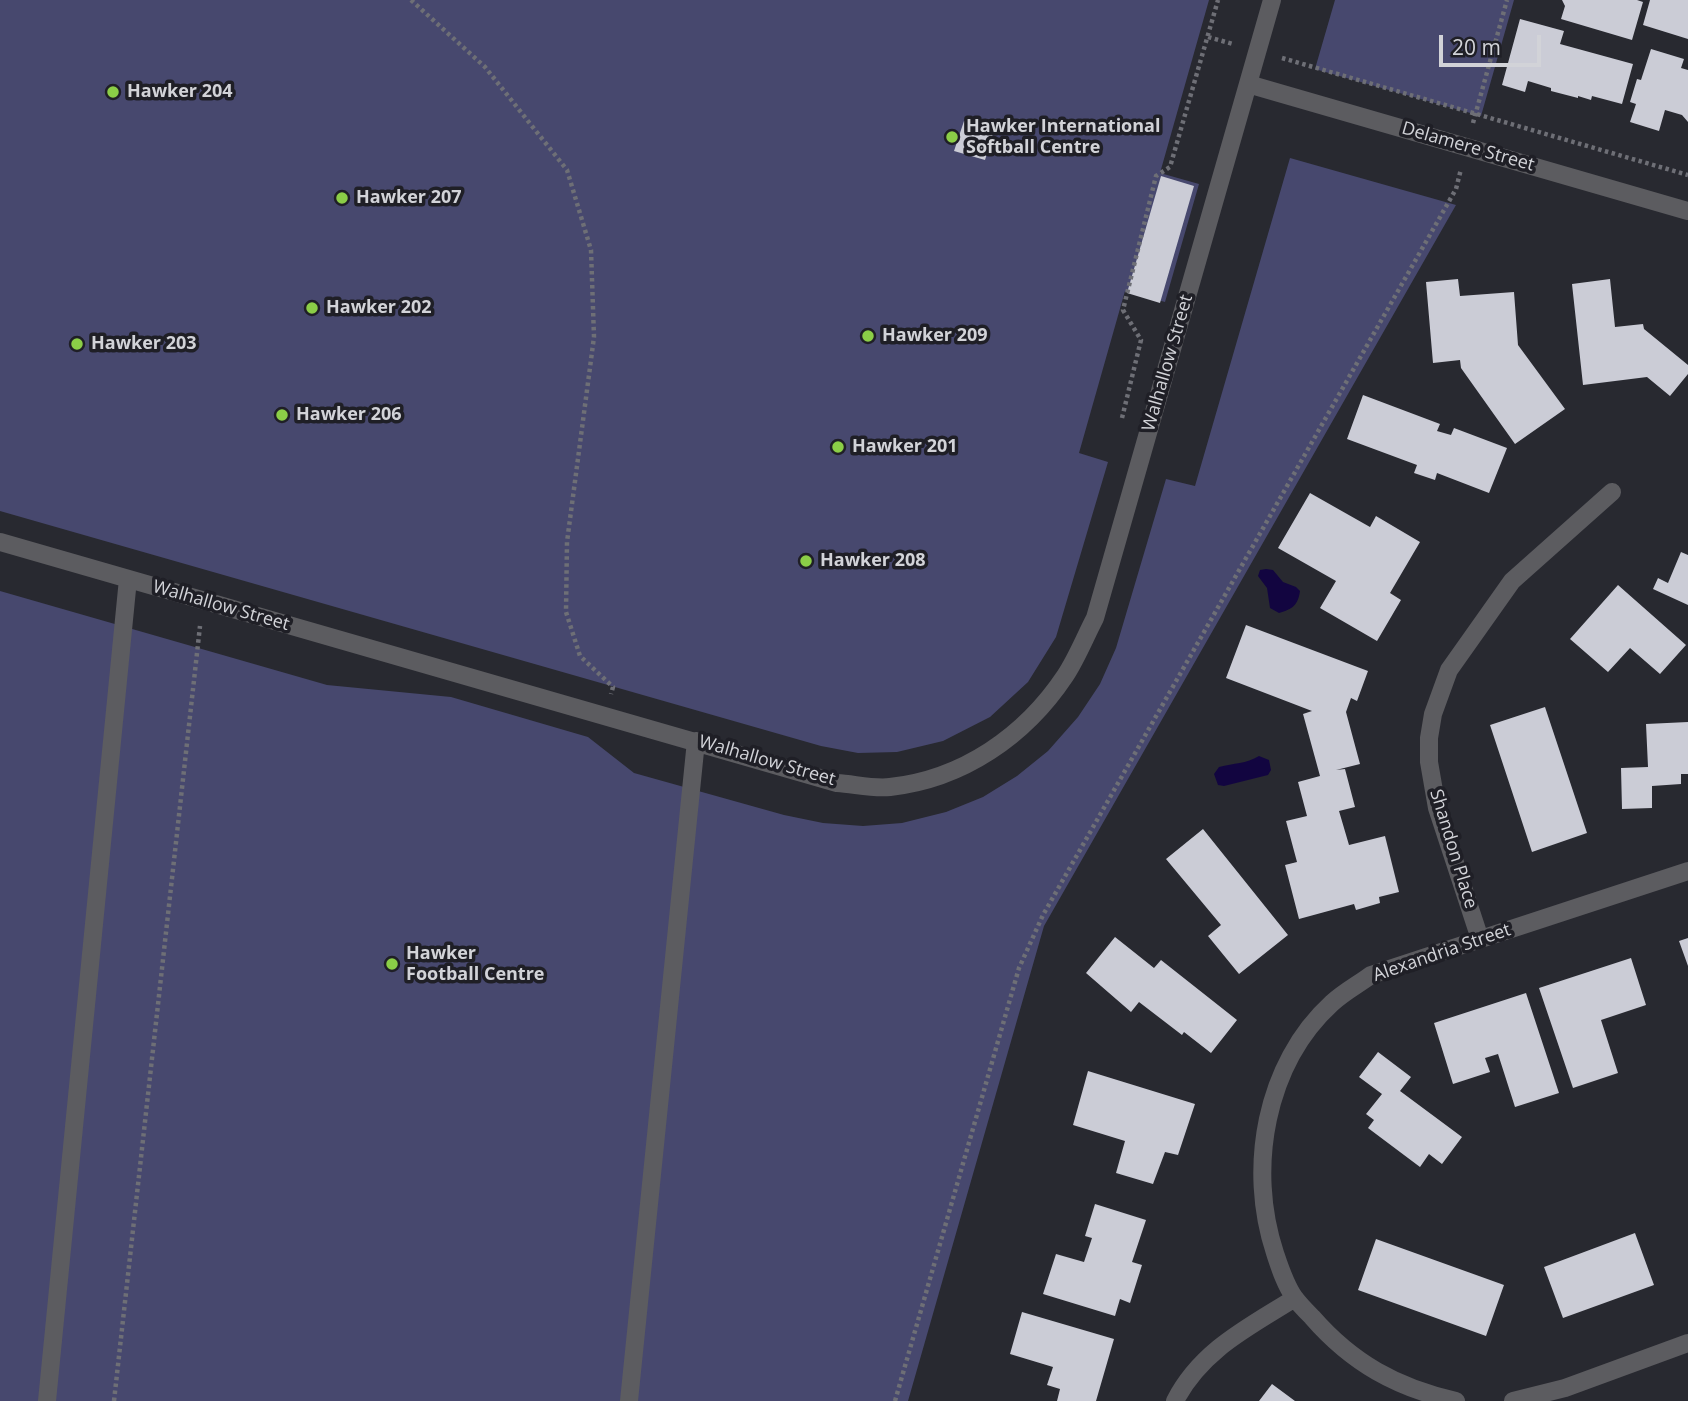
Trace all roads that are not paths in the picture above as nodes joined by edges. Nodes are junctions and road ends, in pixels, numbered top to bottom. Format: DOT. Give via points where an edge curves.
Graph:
graph roads {
  1 [pos="1272,0"];
  2 [pos="1248,84"];
  3 [pos="1688,211"];
  4 [pos="1612,492"];
  5 [pos="0,542"];
  6 [pos="128,579"];
  7 [pos="696,741"];
  8 [pos="1688,870"];
  9 [pos="1480,939"];
  10 [pos="1295,1297"];
  11 [pos="1688,1343"];
  12 [pos="47,1401"];
  13 [pos="629,1401"];
  14 [pos="1175,1401"];
  15 [pos="1456,1401"];
  16 [pos="1513,1401"];
  1 -- 2 [label="street, Walhallow Street"];
  2 -- 3 [label="street, Delamere Street"];
  2 -- 7 [label="street, Walhallow Street" via="1095,618 1051,697 1010,738 964,768 939,778 888,787 837,783"];
  4 -- 9 [label="street, Shandon Place" via="1512,581 1449,670 1433,714 1429,762 1437,808"];
  5 -- 6 [label="street, Walhallow Street"];
  6 -- 7 [label="street, Walhallow Street"];
  6 -- 12 [label="street"];
  7 -- 13 [label="street"];
  8 -- 9 [label="street, Alexandria Street"];
  9 -- 10 [label="street, Alexandria Street" via="1371,975 1332,1003 1299,1042 1275,1090 1261,1171 1266,1225"];
  10 -- 14 [label="street" via="1215,1349 1186,1379"];
  10 -- 15 [label="street, Alexandria Street" via="1334,1342 1380,1375"];
  11 -- 16 [label="street" via="1565,1388"];
}
